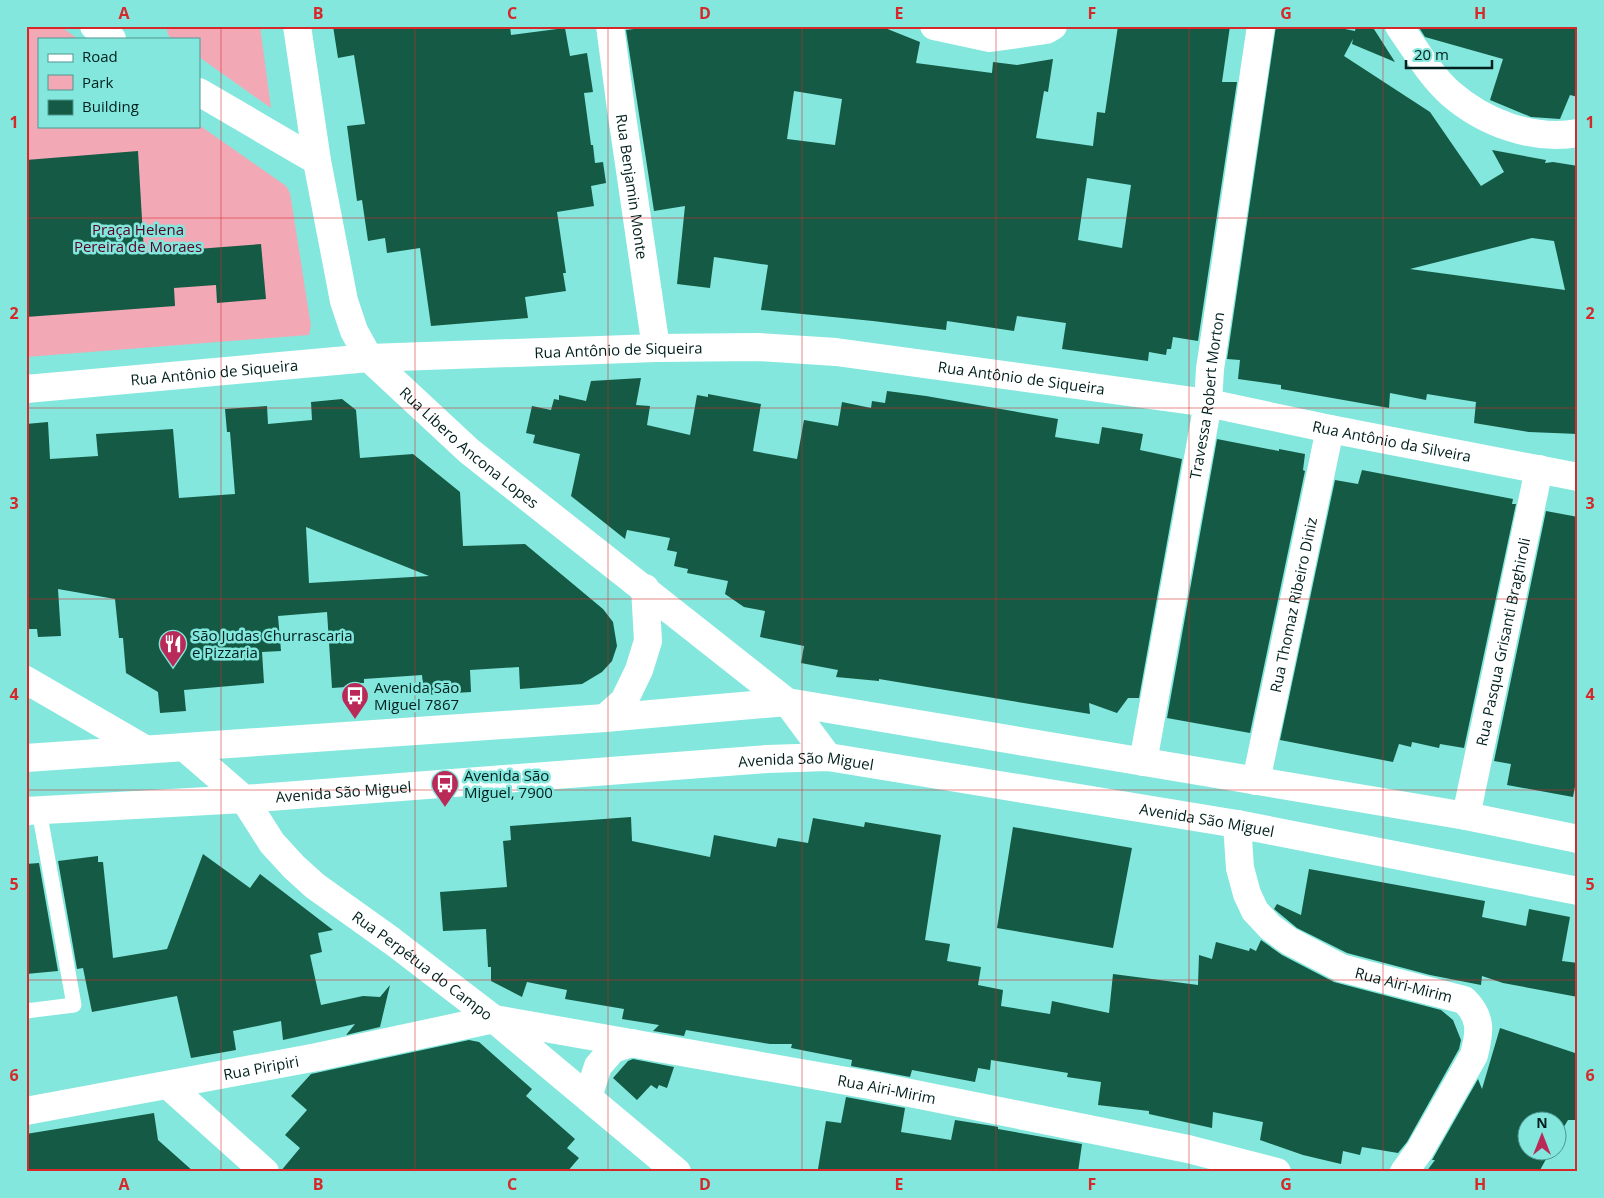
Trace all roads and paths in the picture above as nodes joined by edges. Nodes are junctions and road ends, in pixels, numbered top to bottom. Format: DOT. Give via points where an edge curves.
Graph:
graph roads {
  1 [pos="94,26"];
  2 [pos="297,26"];
  3 [pos="610,26"];
  4 [pos="934,26"];
  5 [pos="1053,26"];
  6 [pos="1261,26"];
  7 [pos="1399,26"];
  8 [pos="111,38"];
  9 [pos="200,93"];
  10 [pos="1578,133"];
  11 [pos="317,161"];
  12 [pos="656,348"];
  13 [pos="369,358"];
  14 [pos="26,389"];
  15 [pos="1208,403"];
  16 [pos="1330,430"];
  17 [pos="1540,469"];
  18 [pos="1578,477"];
  19 [pos="645,588"];
  20 [pos="26,680"];
  21 [pos="787,702"];
  22 [pos="606,718"];
  23 [pos="184,747"];
  24 [pos="145,749"];
  25 [pos="828,757"];
  26 [pos="26,758"];
  27 [pos="1143,762"];
  28 [pos="1256,781"];
  29 [pos="244,799"];
  30 [pos="33,811"];
  31 [pos="1466,816"];
  32 [pos="1237,824"];
  33 [pos="1578,839"];
  34 [pos="1578,891"];
  35 [pos="26,1012"];
  36 [pos="494,1019"];
  37 [pos="632,1043"];
  38 [pos="169,1086"];
  39 [pos="588,1097"];
  40 [pos="26,1111"];
  41 [pos="265,1172"];
  42 [pos="677,1172"];
  43 [pos="1277,1172"];
  44 [pos="1404,1172"];
  1 -- 8 [label="street"];
  2 -- 11 [label="street, Rua Libero Ancona Lopes"];
  3 -- 12 [label="street, Rua Benjamin Monte"];
  4 -- 5 [label="street" via="990,38 1046,30"];
  6 -- 15 [label="street, Travessa Robert Morton" via="1211,359"];
  7 -- 10 [label="street" via="1450,93 1480,115 1537,134"];
  9 -- 11 [label="street"];
  11 -- 13 [label="street, Rua Libero Ancona Lopes" via="344,301 354,331"];
  12 -- 13 [label="street, Rua Antônio de Siqueira"];
  12 -- 15 [label="street, Rua Antônio de Siqueira" via="758,347 836,352"];
  13 -- 14 [label="street, Rua Antônio de Siqueira"];
  13 -- 19 [label="street, Rua Libero Ancona Lopes" via="469,451"];
  15 -- 16 [label="street, Rua Antônio da Silveira"];
  15 -- 27 [label="street, Travessa Robert Morton"];
  16 -- 17 [label="street, Rua Antônio da Silveira"];
  16 -- 28 [label="street, Rua Thomaz Ribeiro Diniz"];
  17 -- 18 [label="street, Rua Antônio da Silveira"];
  17 -- 31 [label="street, Rua Pasqua Grisanti Braghiroli"];
  19 -- 21 [label="street, Rua Libero Ancona Lopes"];
  19 -- 22 [label="street" via="648,641 639,670 624,700"];
  20 -- 24 [label="street"];
  21 -- 22 [label="street"];
  21 -- 25 [label="street, Rua Libero Ancona Lopes"];
  21 -- 27 [label="street"];
  22 -- 23 [label="street"];
  23 -- 24 [label="street"];
  23 -- 29 [label="street, Rua Perpétua do Campo"];
  24 -- 26 [label="street"];
  25 -- 29 [label="street, Avenida São Miguel"];
  25 -- 32 [label="street, Avenida São Miguel"];
  27 -- 28 [label="street"];
  28 -- 31 [label="street"];
  29 -- 30 [label="street, Avenida São Miguel"];
  29 -- 36 [label="street, Rua Perpétua do Campo" via="272,843 294,868"];
  30 -- 35 [label="lane" via="74,1005"];
  31 -- 33 [label="street"];
  32 -- 34 [label="street, Avenida São Miguel"];
  32 -- 44 [label="street, Rua Airi-Mirim" via="1240,868 1246,894 1254,911 1270,927 1289,941 1341,968 1464,1000 1473,1008 1478,1021 1474,1055"];
  36 -- 37 [label="street, Rua Airi-Mirim"];
  36 -- 38 [label="street, Rua Piripiri"];
  36 -- 39 [label="street, Rua Perpétua do Campo"];
  37 -- 39 [label="street" via="613,1049 598,1066"];
  37 -- 43 [label="street, Rua Airi-Mirim" via="895,1090 1188,1149"];
  38 -- 40 [label="street, Rua Piripiri"];
  38 -- 41 [label="street"];
  39 -- 42 [label="street, Rua Perpétua do Campo"];
}
